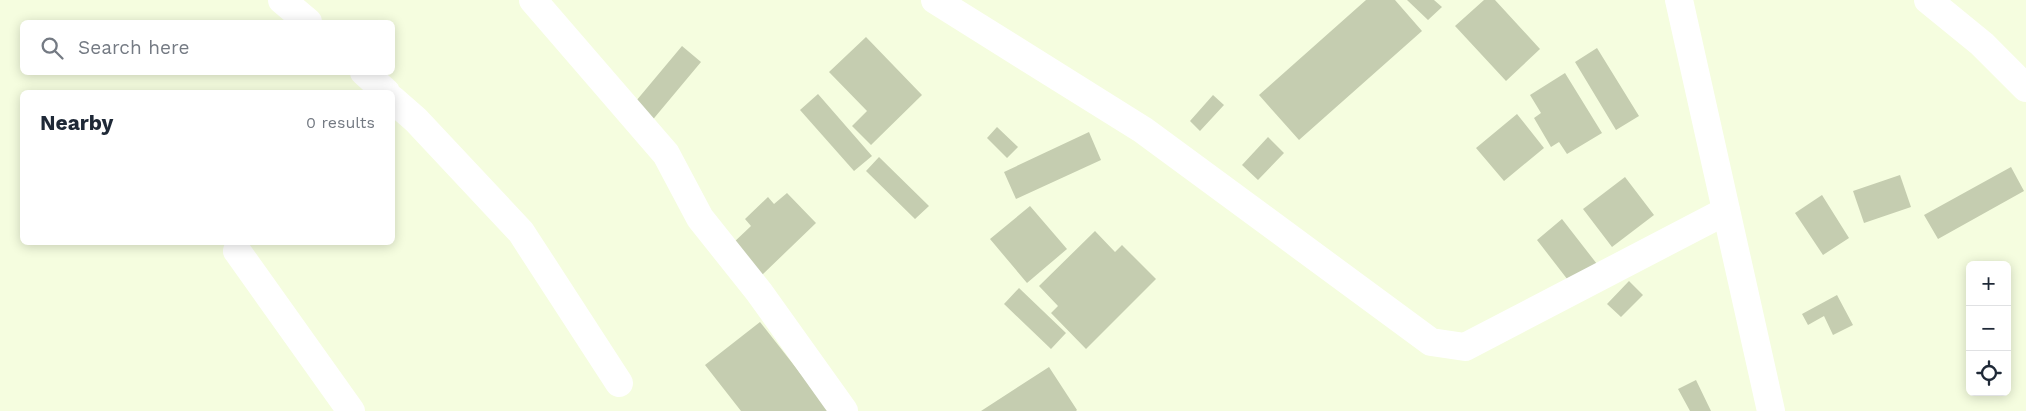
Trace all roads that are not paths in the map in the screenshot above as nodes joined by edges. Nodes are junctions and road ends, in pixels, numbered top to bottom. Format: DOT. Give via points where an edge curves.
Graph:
graph roads {
  1 [pos="282,0"];
  2 [pos="534,0"];
  3 [pos="935,0"];
  4 [pos="1679,0"];
  5 [pos="1928,0"];
  6 [pos="306,20"];
  7 [pos="367,75"];
  8 [pos="2026,88"];
  9 [pos="384,90"];
  10 [pos="395,102"];
  11 [pos="1726,211"];
  12 [pos="237,251"];
  13 [pos="619,383"];
  14 [pos="351,411"];
  15 [pos="844,411"];
  16 [pos="1771,411"];
  1 -- 6 [label="street"];
  2 -- 15 [label="street" via="666,154 700,218 759,292"];
  3 -- 11 [label="street" via="1143,130 1431,342 1465,346"];
  4 -- 11 [label="street"];
  5 -- 8 [label="street" via="1982,44"];
  7 -- 9 [label="street"];
  10 -- 13 [label="street" via="521,232"];
  11 -- 16 [label="street"];
  12 -- 14 [label="street"];
}
